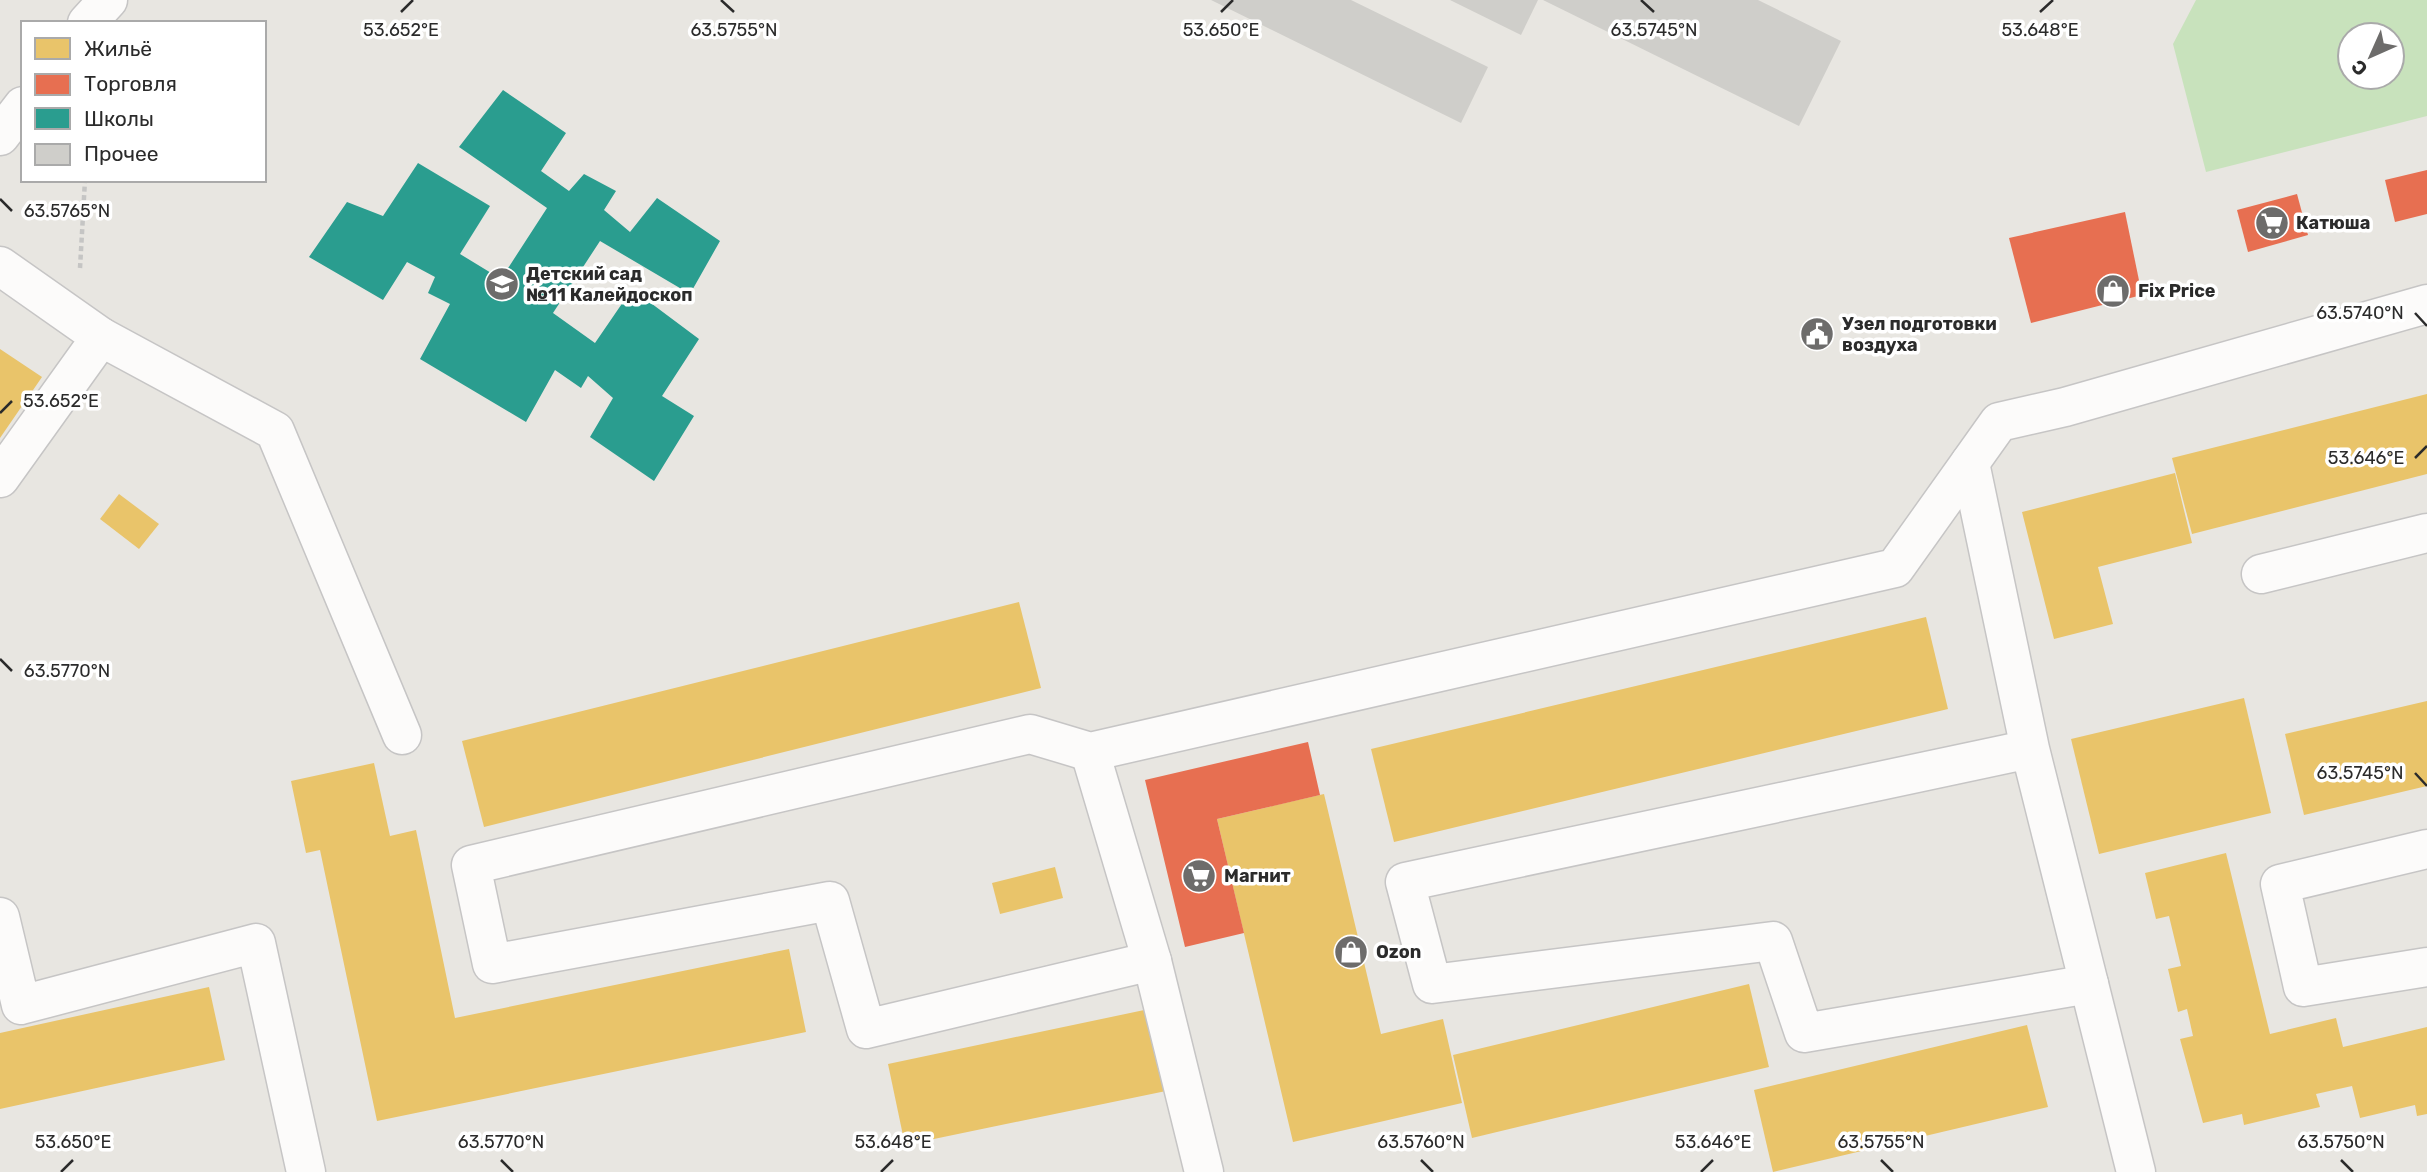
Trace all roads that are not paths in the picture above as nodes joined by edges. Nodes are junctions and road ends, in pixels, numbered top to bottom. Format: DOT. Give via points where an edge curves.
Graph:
graph roads {
  1 [pos="108,0"];
  2 [pos="89,21"];
  3 [pos="21,109"];
  4 [pos="0,136"];
  5 [pos="0,266"];
  6 [pos="2427,304"];
  7 [pos="101,337"];
  8 [pos="1970,463"];
  9 [pos="0,478"];
  10 [pos="2427,533"];
  11 [pos="2260,574"];
  12 [pos="402,735"];
  13 [pos="2030,749"];
  14 [pos="1090,752"];
  15 [pos="2427,849"];
  16 [pos="0,917"];
  17 [pos="1152,961"];
  18 [pos="2427,967"];
  19 [pos="2088,984"];
  20 [pos="306,1172"];
  21 [pos="1204,1172"];
  22 [pos="2136,1172"];
  1 -- 2 [label="street"];
  3 -- 4 [label="street"];
  5 -- 7 [label="street"];
  6 -- 8 [label="street" via="1999,422"];
  7 -- 9 [label="street"];
  7 -- 12 [label="street" via="275,430"];
  8 -- 13 [label="street"];
  8 -- 14 [label="street" via="1895,568"];
  10 -- 11 [label="street"];
  13 -- 19 [label="street"];
  13 -- 19 [label="street" via="1405,882 1432,984 1773,940 1804,1033"];
  14 -- 17 [label="street"];
  14 -- 17 [label="street" via="1030,734 471,865 492,964 830,901 866,1029"];
  15 -- 18 [label="street" via="2280,884 2303,987"];
  16 -- 20 [label="street" via="22,1005 256,943"];
  17 -- 21 [label="street"];
  19 -- 22 [label="street"];
}
